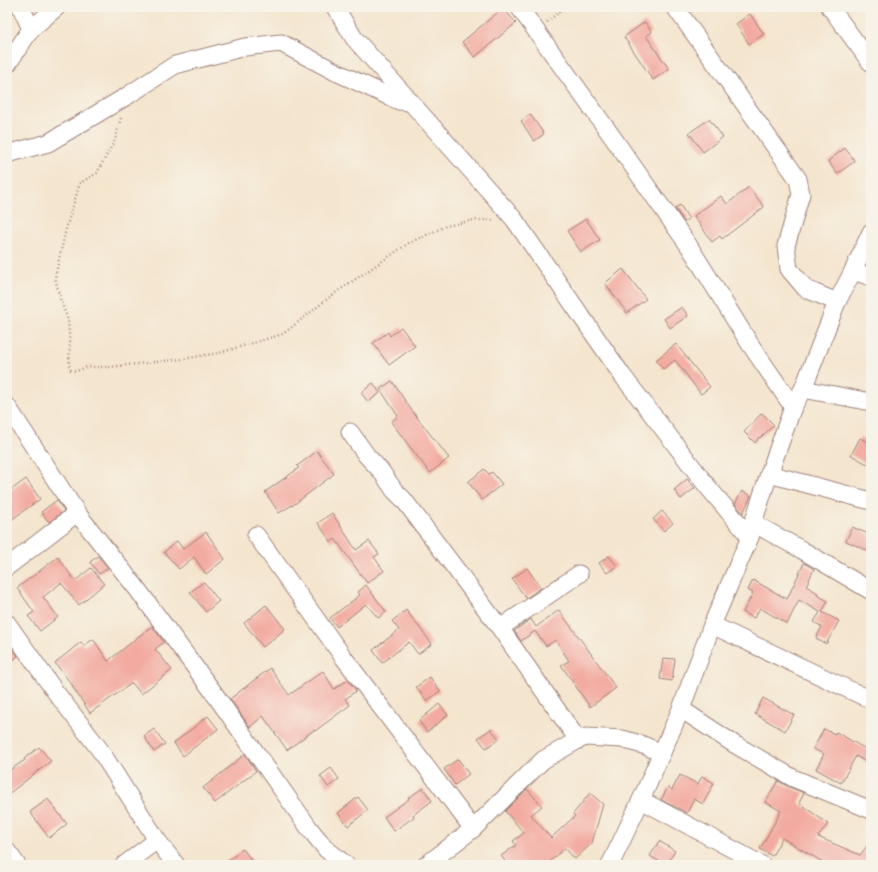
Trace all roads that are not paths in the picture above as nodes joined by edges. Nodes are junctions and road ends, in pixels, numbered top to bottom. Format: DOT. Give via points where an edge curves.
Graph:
graph roads {
  1 [pos="21,7"];
  2 [pos="57,7"];
  3 [pos="336,7"];
  4 [pos="519,7"];
  5 [pos="675,7"];
  6 [pos="830,7"];
  7 [pos="31,28"];
  8 [pos="871,63"];
  9 [pos="7,65"];
  10 [pos="412,102"];
  11 [pos="7,154"];
  12 [pos="871,232"];
  13 [pos="853,270"];
  14 [pos="871,277"];
  15 [pos="837,302"];
  16 [pos="803,389"];
  17 [pos="871,402"];
  18 [pos="7,406"];
  19 [pos="793,407"];
  20 [pos="350,432"];
  21 [pos="769,474"];
  22 [pos="871,501"];
  23 [pos="77,513"];
  24 [pos="752,530"];
  25 [pos="256,535"];
  26 [pos="7,567"];
  27 [pos="580,574"];
  28 [pos="871,591"];
  29 [pos="7,623"];
  30 [pos="712,624"];
  31 [pos="500,628"];
  32 [pos="871,700"];
  33 [pos="681,709"];
  34 [pos="578,740"];
  35 [pos="662,753"];
  36 [pos="641,800"];
  37 [pos="871,810"];
  38 [pos="473,830"];
  39 [pos="158,840"];
  40 [pos="7,851"];
  41 [pos="17,865"];
  42 [pos="124,865"];
  43 [pos="176,865"];
  44 [pos="346,865"];
  45 [pos="426,865"];
  46 [pos="610,865"];
  47 [pos="762,865"];
  1 -- 7 [label="street"];
  2 -- 7 [label="street"];
  3 -- 10 [label="street" via="354,38"];
  4 -- 19 [label="street" via="689,246"];
  5 -- 15 [label="street" via="798,179 801,194 786,246 789,270 806,289"];
  6 -- 8 [label="street"];
  7 -- 9 [label="street"];
  10 -- 11 [label="street" via="399,101 334,72 281,43 245,47 175,65 48,143"];
  10 -- 24 [label="street" via="514,219 622,375 707,486"];
  12 -- 13 [label="street"];
  13 -- 14 [label="street"];
  13 -- 15 [label="street"];
  15 -- 16 [label="street"];
  16 -- 17 [label="street"];
  16 -- 19 [label="street"];
  18 -- 23 [label="street"];
  19 -- 21 [label="street"];
  20 -- 31 [label="street"];
  21 -- 22 [label="street"];
  21 -- 24 [label="street"];
  23 -- 26 [label="street"];
  23 -- 44 [label="street" via="211,689 309,828 326,849"];
  24 -- 28 [label="street" via="802,550"];
  24 -- 30 [label="street"];
  25 -- 38 [label="street"];
  27 -- 31 [label="street"];
  29 -- 39 [label="street" via="100,750"];
  30 -- 32 [label="street"];
  30 -- 33 [label="street"];
  31 -- 34 [label="street"];
  33 -- 35 [label="street"];
  33 -- 37 [label="street" via="793,778"];
  34 -- 35 [label="street" via="586,737 622,739"];
  34 -- 38 [label="street" via="543,760"];
  35 -- 36 [label="street"];
  36 -- 46 [label="street"];
  36 -- 47 [label="street"];
  38 -- 45 [label="street"];
  39 -- 42 [label="street"];
  39 -- 43 [label="street"];
  40 -- 41 [label="street"];
}
